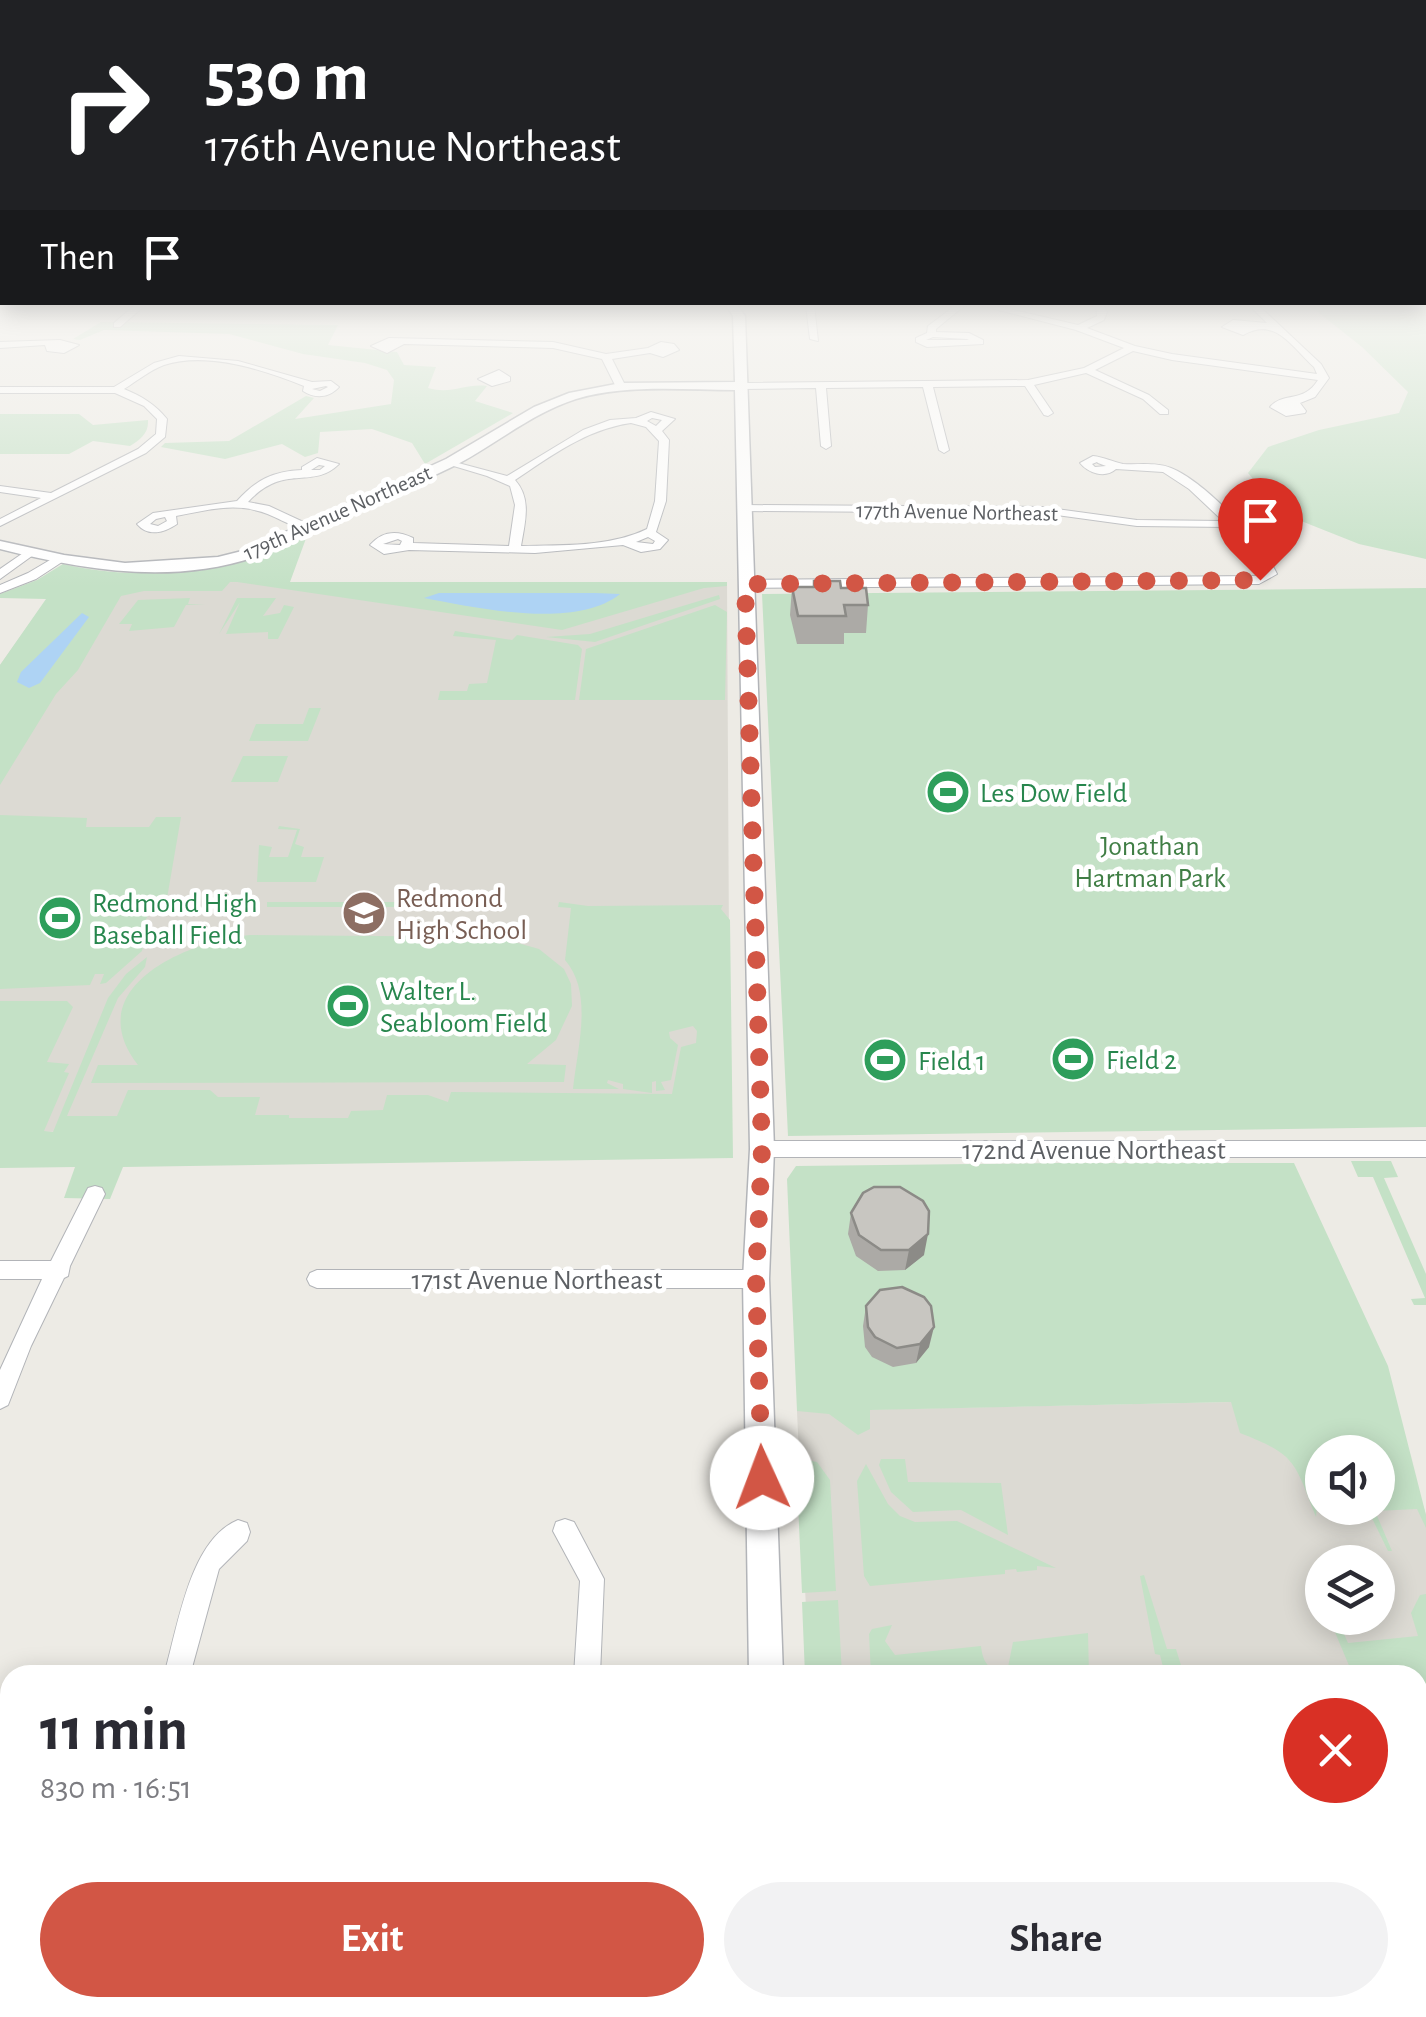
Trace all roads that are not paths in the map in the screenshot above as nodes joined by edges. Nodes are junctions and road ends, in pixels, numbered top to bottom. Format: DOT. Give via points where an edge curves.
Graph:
graph roads {
  1 [pos="139,399"];
  2 [pos="565,399"];
  3 [pos="741,399"];
  4 [pos="822,399"];
  5 [pos="931,399"];
  6 [pos="1039,399"];
  7 [pos="1149,399"];
  8 [pos="1304,399"];
  9 [pos="1294,404"];
  10 [pos="1164,412"];
  11 [pos="1048,413"];
  12 [pos="647,426"];
  13 [pos="826,446"];
  14 [pos="944,450"];
  15 [pos="451,462"];
  16 [pos="1112,464"];
  17 [pos="306,470"];
  18 [pos="508,480"];
  19 [pos="0,489"];
  20 [pos="49,496"];
  21 [pos="242,502"];
  22 [pos="744,508"];
  23 [pos="170,516"];
  24 [pos="0,524"];
  25 [pos="1230,524"];
  26 [pos="308,528"];
  27 [pos="646,535"];
  28 [pos="628,542"];
  29 [pos="0,545"];
  30 [pos="407,546"];
  31 [pos="515,547"];
  32 [pos="30,553"];
  33 [pos="58,560"];
  34 [pos="0,575"];
  35 [pos="745,584"];
  36 [pos="0,589"];
  37 [pos="762,1149"];
  38 [pos="1426,1149"];
  39 [pos="95,1194"];
  40 [pos="0,1270"];
  41 [pos="61,1270"];
  42 [pos="756,1278"];
  43 [pos="318,1279"];
  44 [pos="0,1398"];
  45 [pos="238,1532"];
  46 [pos="564,1532"];
  47 [pos="180,1665"];
  48 [pos="588,1665"];
  49 [pos="766,1665"];
  1 -- 20 [label="street" via="157,410 161,435"];
  2 -- 15 [label="street, 179th Avenue Northeast"];
  3 -- 22 [label="street"];
  4 -- 13 [label="street"];
  5 -- 14 [label="street"];
  6 -- 11 [label="street"];
  7 -- 10 [label="street"];
  8 -- 9 [label="street"];
  12 -- 12 [label="street" via="670,421 652,416"];
  12 -- 18 [label="street" via="597,425"];
  12 -- 27 [label="street" via="664,440 658,514"];
  15 -- 18 [label="street"];
  15 -- 26 [label="street, 179th Avenue Northeast"];
  16 -- 25 [label="street" via="1154,466 1180,476"];
  17 -- 21 [label="street" via="256,485"];
  18 -- 31 [label="street" via="525,501"];
  19 -- 20 [label="street"];
  20 -- 24 [label="street"];
  21 -- 23 [label="street"];
  21 -- 26 [label="street" via="272,508"];
  22 -- 25 [label="street, 177th Avenue Northeast" via="1042,510 1137,523"];
  22 -- 35 [label="street"];
  25 -- 35 [label="street" via="1271,574 1260,580"];
  26 -- 33 [label="street, 179th Avenue Northeast" via="251,553 191,568 120,570"];
  27 -- 28 [label="street"];
  27 -- 28 [label="street" via="662,540 641,548"];
  28 -- 31 [label="street"];
  29 -- 32 [label="street, 179th Avenue Northeast"];
  30 -- 31 [label="street"];
  32 -- 33 [label="street, 179th Avenue Northeast"];
  32 -- 34 [label="street"];
  33 -- 36 [label="street"];
  35 -- 37 [label="street"];
  37 -- 38 [label="street, 172nd Avenue Northeast"];
  37 -- 42 [label="street"];
  39 -- 41 [label="street"];
  40 -- 41 [label="street"];
  41 -- 44 [label="street"];
  42 -- 43 [label="street, 171st Avenue Northeast"];
  42 -- 49 [label="street"];
  45 -- 47 [label="street" via="209,1562"];
  46 -- 48 [label="street" via="592,1579"];
}
